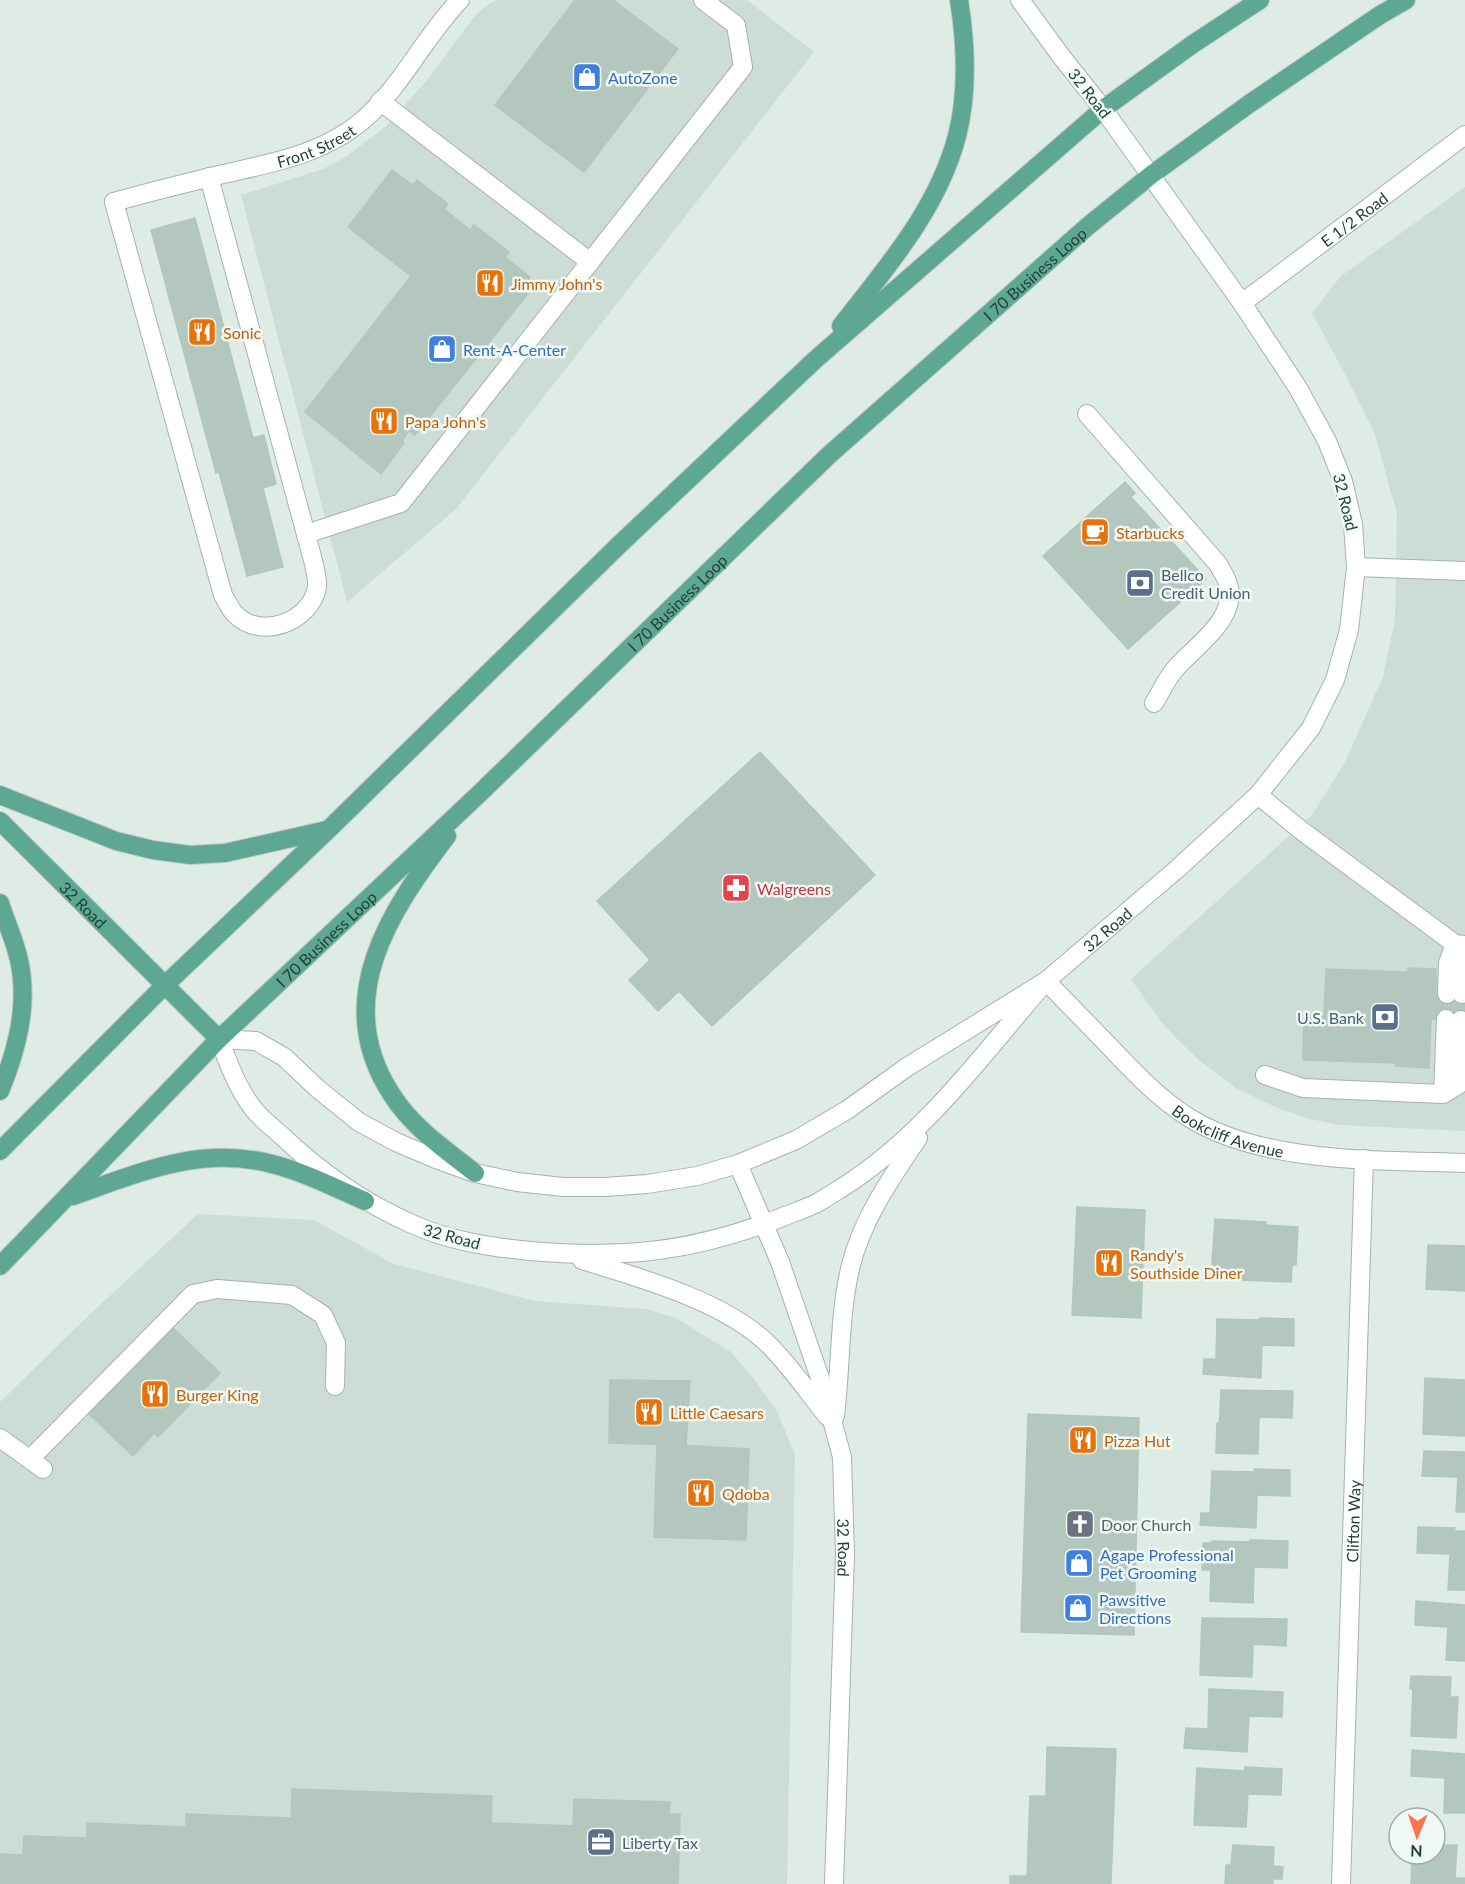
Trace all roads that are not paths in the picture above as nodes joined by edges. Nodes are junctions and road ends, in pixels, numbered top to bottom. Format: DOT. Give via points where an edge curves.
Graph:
graph roads {
  1 [pos="460,0"];
  2 [pos="703,0"];
  3 [pos="959,0"];
  4 [pos="1020,0"];
  5 [pos="1260,0"];
  6 [pos="1406,0"];
  7 [pos="380,101"];
  8 [pos="1103,109"];
  9 [pos="1465,135"];
  10 [pos="1151,175"];
  11 [pos="209,177"];
  12 [pos="590,262"];
  13 [pos="1242,303"];
  14 [pos="816,359"];
  15 [pos="1088,414"];
  16 [pos="306,534"];
  17 [pos="1356,567"];
  18 [pos="1465,571"];
  19 [pos="1154,703"];
  20 [pos="480,793"];
  21 [pos="0,795"];
  22 [pos="1258,795"];
  23 [pos="0,821"];
  24 [pos="328,829"];
  25 [pos="0,903"];
  26 [pos="1460,945"];
  27 [pos="1046,981"];
  28 [pos="164,986"];
  29 [pos="1454,994"];
  30 [pos="1454,1020"];
  31 [pos="219,1039"];
  32 [pos="1265,1075"];
  33 [pos="0,1091"];
  34 [pos="939,1107"];
  35 [pos="0,1151"];
  36 [pos="1364,1159"];
  37 [pos="1465,1163"];
  38 [pos="738,1164"];
  39 [pos="475,1173"];
  40 [pos="68,1198"];
  41 [pos="365,1201"];
  42 [pos="764,1224"];
  43 [pos="560,1253"];
  44 [pos="0,1266"];
  45 [pos="335,1386"];
  46 [pos="834,1424"];
  47 [pos="0,1438"];
  48 [pos="834,1884"];
  49 [pos="1341,1884"];
  1 -- 7 [label="street, Front Street"];
  2 -- 12 [label="street" via="736,26 743,67"];
  3 -- 14 [label="main road" via="964,88 957,136 947,164 930,202 900,249"];
  4 -- 8 [label="street, 32 Road"];
  5 -- 8 [label="main road"];
  6 -- 10 [label="main road, I 70 Business Loop" via="1258,97"];
  7 -- 11 [label="street, Front Street" via="363,120 333,141 295,158"];
  7 -- 12 [label="street"];
  8 -- 10 [label="street, 32 Road"];
  8 -- 14 [label="main road"];
  9 -- 13 [label="street, E 1/2 Road"];
  10 -- 13 [label="street, 32 Road"];
  10 -- 20 [label="main road, I 70 Business Loop" via="829,456"];
  11 -- 16 [label="street"];
  11 -- 16 [label="street, Front Street" via="114,202 223,595 236,615 250,625 273,627 308,608 318,587"];
  12 -- 16 [label="street" via="401,503"];
  13 -- 17 [label="street, 32 Road" via="1298,388 1327,441 1343,481 1353,524"];
  14 -- 24 [label="main road"];
  15 -- 19 [label="street" via="1218,564 1228,583 1228,599 1217,627 1175,669"];
  17 -- 18 [label="street"];
  17 -- 22 [label="street, 32 Road" via="1349,630 1335,680 1311,728"];
  20 -- 31 [label="main road, I 70 Business Loop"];
  20 -- 39 [label="main road" via="421,871 388,926 373,958 366,1010 374,1058 392,1095 430,1138"];
  21 -- 24 [label="main road" via="116,841 190,855 225,852"];
  22 -- 26 [label="street"];
  22 -- 27 [label="street, 32 Road"];
  23 -- 28 [label="main road, 32 Road"];
  24 -- 28 [label="main road"];
  25 -- 33 [label="main road" via="19,960 23,992 13,1059"];
  26 -- 29 [label="street" via="1448,963"];
  27 -- 34 [label="street, 32 Road"];
  27 -- 36 [label="street, Bookcliff Avenue" via="1139,1078 1189,1118 1247,1143 1283,1151"];
  27 -- 38 [label="street, 32 Road" via="907,1067 847,1110 796,1140"];
  28 -- 31 [label="main road, 32 Road"];
  28 -- 35 [label="main road"];
  30 -- 32 [label="street" via="1458,1085 1443,1094 1303,1088"];
  31 -- 39 [label="street, 32 Road" via="256,1041 284,1057 359,1122 406,1147"];
  31 -- 40 [label="main road, I 70 Business Loop"];
  31 -- 41 [label="street, 32 Road" via="255,1111 311,1164"];
  34 -- 42 [label="street, 32 Road" via="868,1171 818,1202"];
  34 -- 46 [label="street" via="876,1204 850,1268"];
  36 -- 37 [label="street, Bookcliff Avenue"];
  36 -- 49 [label="street, Clifton Way"];
  38 -- 39 [label="street, 32 Road" via="697,1176 605,1187 563,1187"];
  38 -- 42 [label="street, 32 Road"];
  40 -- 41 [label="main road" via="155,1168 212,1157 273,1164"];
  40 -- 44 [label="main road, I 70 Business Loop"];
  41 -- 43 [label="street, 32 Road" via="413,1225 457,1240"];
  42 -- 43 [label="street, 32 Road" via="711,1241 661,1251 613,1255"];
  42 -- 46 [label="street, 32 Road"];
  43 -- 46 [label="street" via="669,1288 740,1322 768,1344"];
  45 -- 47 [label="street" via="336,1343 323,1315 292,1295 218,1290 193,1294 37,1464"];
  46 -- 48 [label="street, 32 Road" via="842,1457 845,1554"];
}
